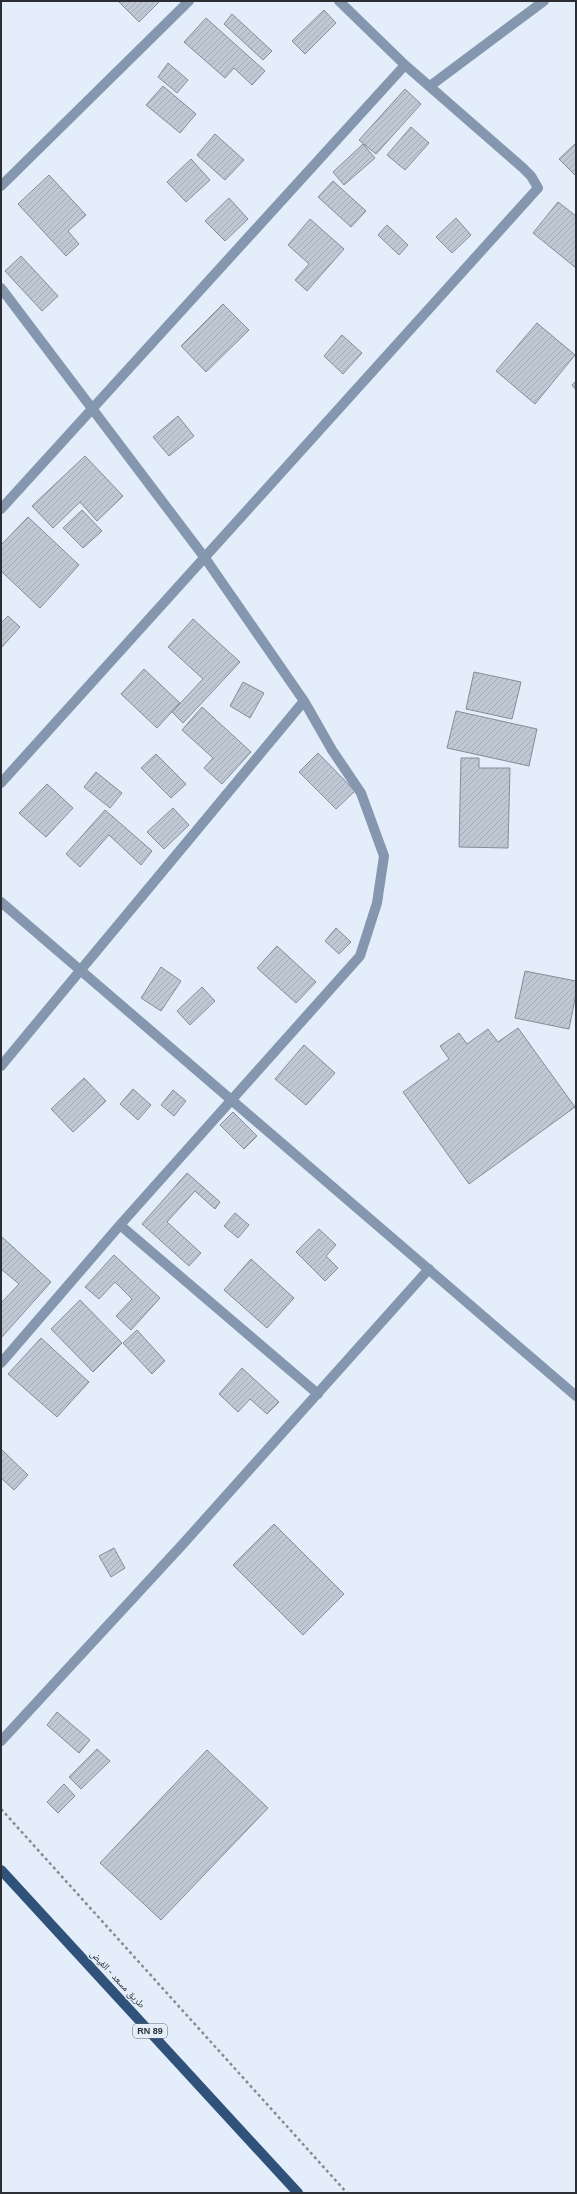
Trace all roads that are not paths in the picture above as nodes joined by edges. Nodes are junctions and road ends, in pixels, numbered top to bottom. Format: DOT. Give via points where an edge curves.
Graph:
graph roads {
  1 [pos="189,1"];
  2 [pos="339,1"];
  3 [pos="544,1"];
  4 [pos="405,65"];
  5 [pos="430,86"];
  6 [pos="1,186"];
  7 [pos="1,288"];
  8 [pos="92,410"];
  9 [pos="1,509"];
  10 [pos="205,558"];
  11 [pos="304,701"];
  12 [pos="1,783"];
  13 [pos="1,902"];
  14 [pos="80,970"];
  15 [pos="1,1066"];
  16 [pos="232,1100"];
  17 [pos="120,1225"];
  18 [pos="428,1269"];
  19 [pos="1,1363"];
  20 [pos="318,1394"];
  21 [pos="576,1396"];
  22 [pos="1,1741"];
  23 [pos="1,1870"];
  24 [pos="298,2193"];
  1 -- 6 [label="street"];
  2 -- 4 [label="street"];
  3 -- 5 [label="street"];
  4 -- 5 [label="street"];
  4 -- 8 [label="street"];
  5 -- 10 [label="street" via="523,168 538,188"];
  7 -- 8 [label="street"];
  8 -- 9 [label="street"];
  8 -- 10 [label="street"];
  10 -- 11 [label="street"];
  10 -- 12 [label="street"];
  11 -- 14 [label="street"];
  11 -- 16 [label="street" via="332,750 361,793 384,856 377,903 360,956"];
  13 -- 14 [label="street"];
  14 -- 15 [label="street"];
  14 -- 16 [label="street"];
  16 -- 17 [label="street"];
  16 -- 18 [label="street"];
  17 -- 19 [label="street"];
  17 -- 20 [label="street"];
  18 -- 20 [label="street"];
  18 -- 21 [label="street"];
  20 -- 22 [label="street"];
  23 -- 24 [label="main road, طريق مسعد - الفيض / RN 89"];
}
